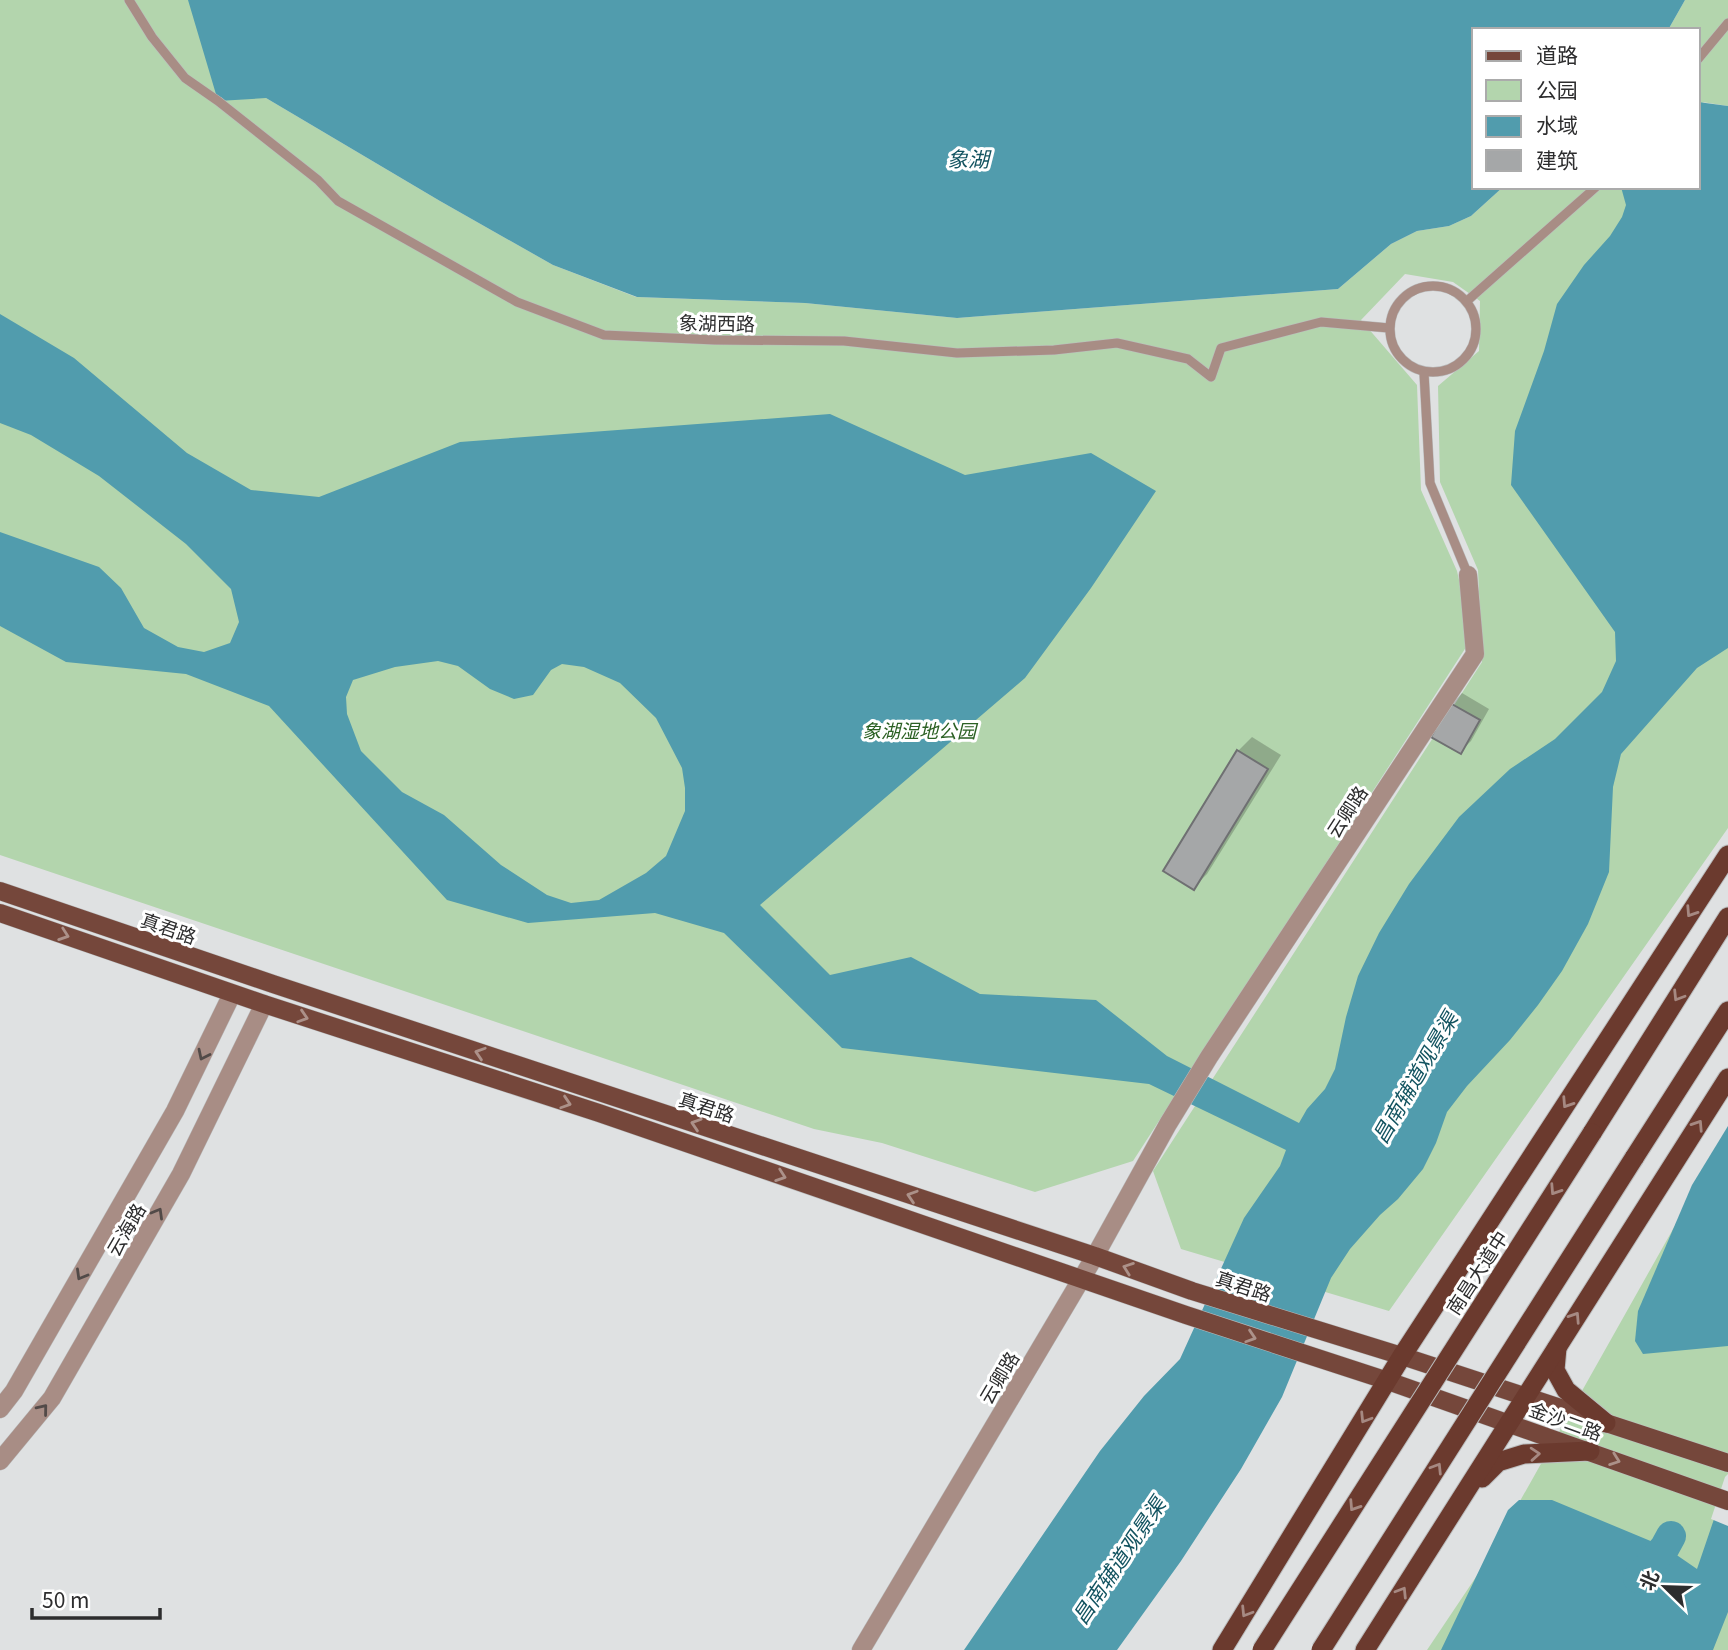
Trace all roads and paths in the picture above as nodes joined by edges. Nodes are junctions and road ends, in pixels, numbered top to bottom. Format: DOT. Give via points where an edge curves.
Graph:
graph roads {
  1 [pos="129,0"];
  2 [pos="1728,23"];
  3 [pos="1700,57"];
  4 [pos="1594,189"];
  5 [pos="1467,301"];
  6 [pos="1388,328"];
  7 [pos="1424,373"];
  8 [pos="1468,575"];
  9 [pos="1728,855"];
  10 [pos="0,891"];
  11 [pos="0,913"];
  12 [pos="1728,917"];
  13 [pos="232,994"];
  14 [pos="264,1004"];
  15 [pos="1728,1012"];
  16 [pos="1728,1078"];
  17 [pos="1096,1256"];
  18 [pos="1081,1279"];
  19 [pos="1558,1343"];
  20 [pos="1402,1356"];
  21 [pos="1388,1381"];
  22 [pos="1524,1396"];
  23 [pos="0,1409"];
  24 [pos="1509,1422"];
  25 [pos="1606,1423"];
  26 [pos="1590,1451"];
  27 [pos="0,1461"];
  28 [pos="1728,1463"];
  29 [pos="1459,1501"];
  30 [pos="1728,1501"];
  31 [pos="861,1650"];
  32 [pos="1222,1650"];
  33 [pos="1262,1650"];
  34 [pos="1321,1650"];
  35 [pos="1365,1650"];
  1 -- 6 [label="lane, 象湖西路" via="185,78 318,180 338,201 517,302 604,335 844,341 957,354 1117,344 1188,359 1212,377 1221,348 1321,323"];
  2 -- 3 [label="lane"];
  4 -- 5 [label="lane"];
  5 -- 6 [label="lane" via="1450,288 1429,285 1409,292 1394,307"];
  5 -- 7 [label="lane" via="1476,320 1475,342 1464,360 1446,372"];
  6 -- 7 [label="lane" via="1393,348 1406,364"];
  7 -- 8 [label="lane" via="1430,483"];
  8 -- 17 [label="street, 云卿路" via="1475,654 1209,1057"];
  9 -- 20 [label="highway, one-way"];
  17 -- 10 [label="main road, 真君路, one-way"];
  11 -- 13 [label="main road, one-way"];
  12 -- 33 [label="highway, 南昌大道中, one-way, bridge"];
  13 -- 14 [label="main road"];
  13 -- 23 [label="street, 云海路, one-way" via="175,1111"];
  14 -- 18 [label="main road, one-way" via="599,1113"];
  27 -- 14 [label="street, 云海路, one-way" via="52,1398 181,1174"];
  34 -- 15 [label="highway, one-way, bridge"];
  19 -- 16 [label="highway, one-way"];
  17 -- 18 [label="street, 云卿路"];
  20 -- 17 [label="main road, 真君路, one-way"];
  18 -- 21 [label="main road, one-way"];
  18 -- 31 [label="street, 云卿路"];
  19 -- 22 [label="highway"];
  19 -- 25 [label="highway" via="1555,1370 1566,1390"];
  20 -- 21 [label="highway"];
  20 -- 22 [label="main road, 金沙二路"];
  21 -- 24 [label="main road, 金沙二路"];
  21 -- 32 [label="highway, one-way"];
  22 -- 24 [label="highway"];
  22 -- 25 [label="main road, 金沙二路"];
  24 -- 26 [label="main road, 金沙二路"];
  24 -- 29 [label="highway"];
  25 -- 28 [label="main road, 金沙二路"];
  29 -- 26 [label="highway, one-way" via="1499,1462 1524,1454"];
  26 -- 30 [label="main road, 金沙二路, one-way"];
  35 -- 29 [label="highway, one-way"];
}
